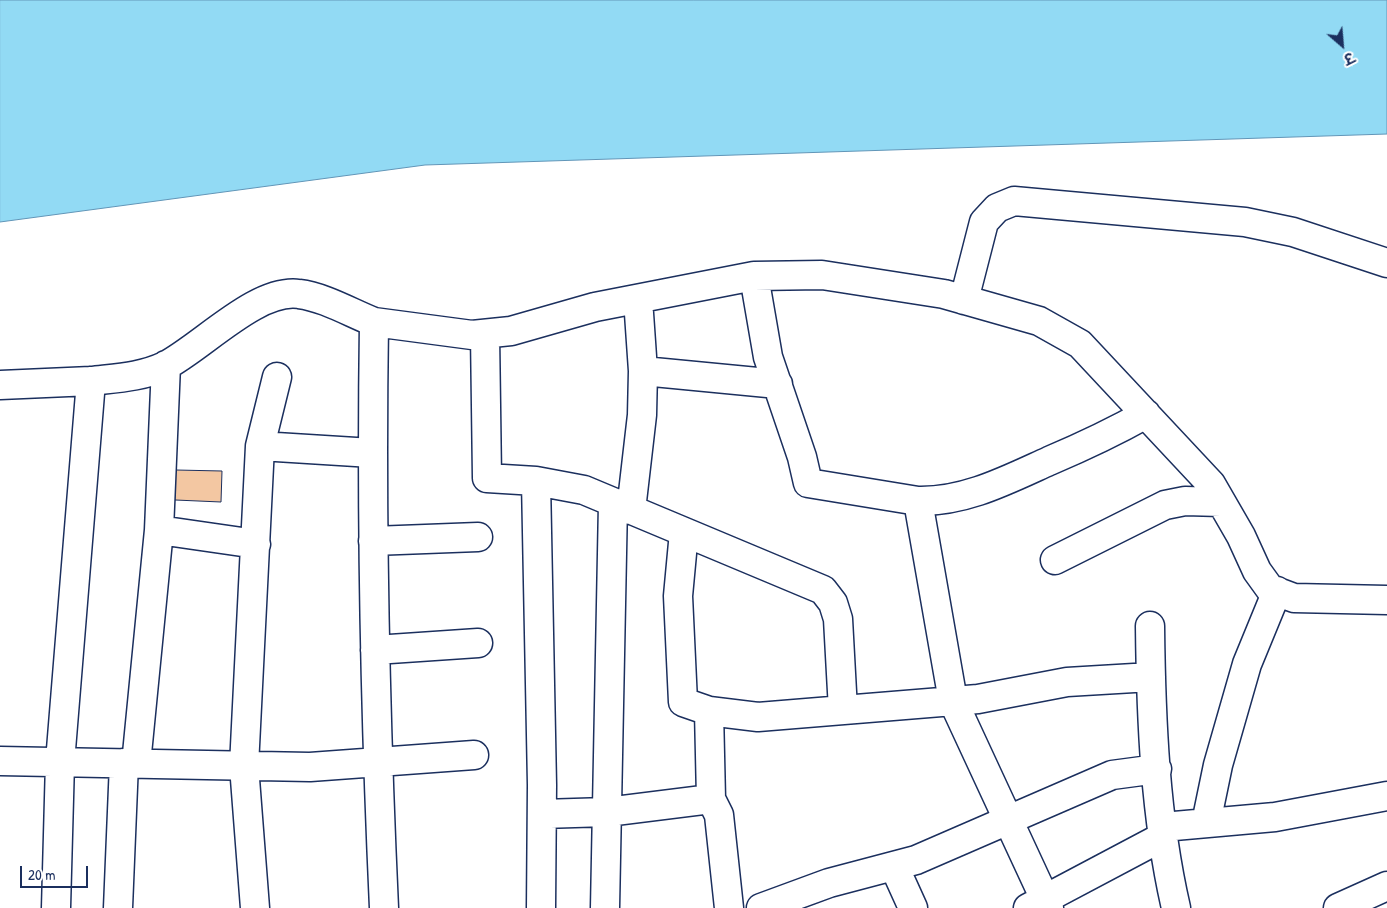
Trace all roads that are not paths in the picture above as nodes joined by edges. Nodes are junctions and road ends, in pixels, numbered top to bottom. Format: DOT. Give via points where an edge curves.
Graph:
graph roads {
  1 [pos="1387,263"];
  2 [pos="754,276"];
  3 [pos="638,299"];
  4 [pos="964,300"];
  5 [pos="374,322"];
  6 [pos="485,334"];
  7 [pos="166,365"];
  8 [pos="643,371"];
  9 [pos="277,377"];
  10 [pos="91,381"];
  11 [pos="778,384"];
  12 [pos="0,386"];
  13 [pos="1146,414"];
  14 [pos="260,446"];
  15 [pos="372,453"];
  16 [pos="536,481"];
  17 [pos="918,501"];
  18 [pos="1221,502"];
  19 [pos="622,506"];
  20 [pos="159,530"];
  21 [pos="684,532"];
  22 [pos="478,537"];
  23 [pos="373,541"];
  24 [pos="256,544"];
  25 [pos="1055,560"];
  26 [pos="1277,591"];
  27 [pos="1387,600"];
  28 [pos="1150,626"];
  29 [pos="478,643"];
  30 [pos="375,650"];
  31 [pos="1151,677"];
  32 [pos="953,701"];
  33 [pos="843,710"];
  34 [pos="709,711"];
  35 [pos="474,755"];
  36 [pos="0,761"];
  37 [pos="60,762"];
  38 [pos="377,762"];
  39 [pos="130,763"];
  40 [pos="244,766"];
  41 [pos="1157,770"];
  42 [pos="1387,796"];
  43 [pos="711,799"];
  44 [pos="607,812"];
  45 [pos="542,814"];
  46 [pos="1009,819"];
  47 [pos="1206,823"];
  48 [pos="1164,831"];
  49 [pos="894,866"];
  50 [pos="1387,886"];
  51 [pos="799,902"];
  52 [pos="1041,905"];
  53 [pos="56,908"];
  54 [pos="118,908"];
  55 [pos="255,908"];
  56 [pos="384,908"];
  57 [pos="541,908"];
  58 [pos="606,908"];
  59 [pos="729,908"];
  60 [pos="761,908"];
  61 [pos="912,908"];
  62 [pos="1176,908"];
  63 [pos="1338,908"];
  1 -- 4 [label="street" via="1294,232 1245,222 1014,201 997,208 984,222"];
  2 -- 3 [label="street"];
  2 -- 4 [label="street" via="822,275"];
  2 -- 11 [label="street" via="768,357"];
  3 -- 6 [label="street" via="595,307 511,331"];
  3 -- 8 [label="street"];
  4 -- 13 [label="street" via="1039,321 1080,344"];
  5 -- 6 [label="street"];
  5 -- 7 [label="street" via="317,299 285,293 271,297 244,313"];
  5 -- 15 [label="street"];
  6 -- 16 [label="street" via="487,478"];
  7 -- 10 [label="street" via="148,372"];
  7 -- 20 [label="street"];
  8 -- 11 [label="street"];
  8 -- 19 [label="street" via="642,414"];
  9 -- 14 [label="street"];
  10 -- 12 [label="street"];
  10 -- 37 [label="street"];
  11 -- 17 [label="street" via="808,483"];
  13 -- 17 [label="street" via="1112,433 995,486 959,497"];
  13 -- 18 [label="street" via="1211,484"];
  14 -- 15 [label="street"];
  14 -- 24 [label="street"];
  15 -- 23 [label="street"];
  16 -- 19 [label="street" via="584,490"];
  16 -- 45 [label="street"];
  17 -- 32 [label="street"];
  18 -- 25 [label="street" via="1185,501 1164,505"];
  18 -- 26 [label="street" via="1257,571 1270,588"];
  19 -- 21 [label="street"];
  19 -- 44 [label="street"];
  20 -- 24 [label="street"];
  20 -- 39 [label="street"];
  21 -- 33 [label="street" via="823,590 838,619"];
  21 -- 34 [label="street" via="678,596 683,702"];
  22 -- 23 [label="street"];
  23 -- 30 [label="street"];
  24 -- 40 [label="street"];
  26 -- 27 [label="street" via="1294,598"];
  26 -- 47 [label="street" via="1247,664 1218,765"];
  28 -- 31 [label="street"];
  29 -- 30 [label="street"];
  30 -- 38 [label="street"];
  31 -- 32 [label="street" via="1067,682"];
  31 -- 41 [label="street"];
  32 -- 33 [label="street"];
  32 -- 46 [label="street"];
  33 -- 34 [label="street" via="758,717"];
  34 -- 43 [label="street"];
  35 -- 38 [label="street"];
  36 -- 37 [label="street"];
  37 -- 39 [label="street"];
  37 -- 53 [label="street"];
  38 -- 40 [label="street" via="310,767"];
  38 -- 56 [label="street"];
  39 -- 40 [label="street"];
  39 -- 54 [label="street"];
  40 -- 55 [label="street"];
  41 -- 46 [label="street" via="1112,775"];
  41 -- 48 [label="street"];
  42 -- 47 [label="street" via="1276,817"];
  43 -- 44 [label="street"];
  43 -- 59 [label="street" via="719,815"];
  44 -- 45 [label="street"];
  44 -- 58 [label="street"];
  45 -- 57 [label="street"];
  46 -- 49 [label="street" via="916,860"];
  46 -- 52 [label="street"];
  47 -- 48 [label="street"];
  48 -- 52 [label="street"];
  48 -- 62 [label="street"];
  49 -- 51 [label="street" via="829,883"];
  49 -- 61 [label="street"];
  50 -- 63 [label="street"];
  51 -- 60 [label="street"];
}
